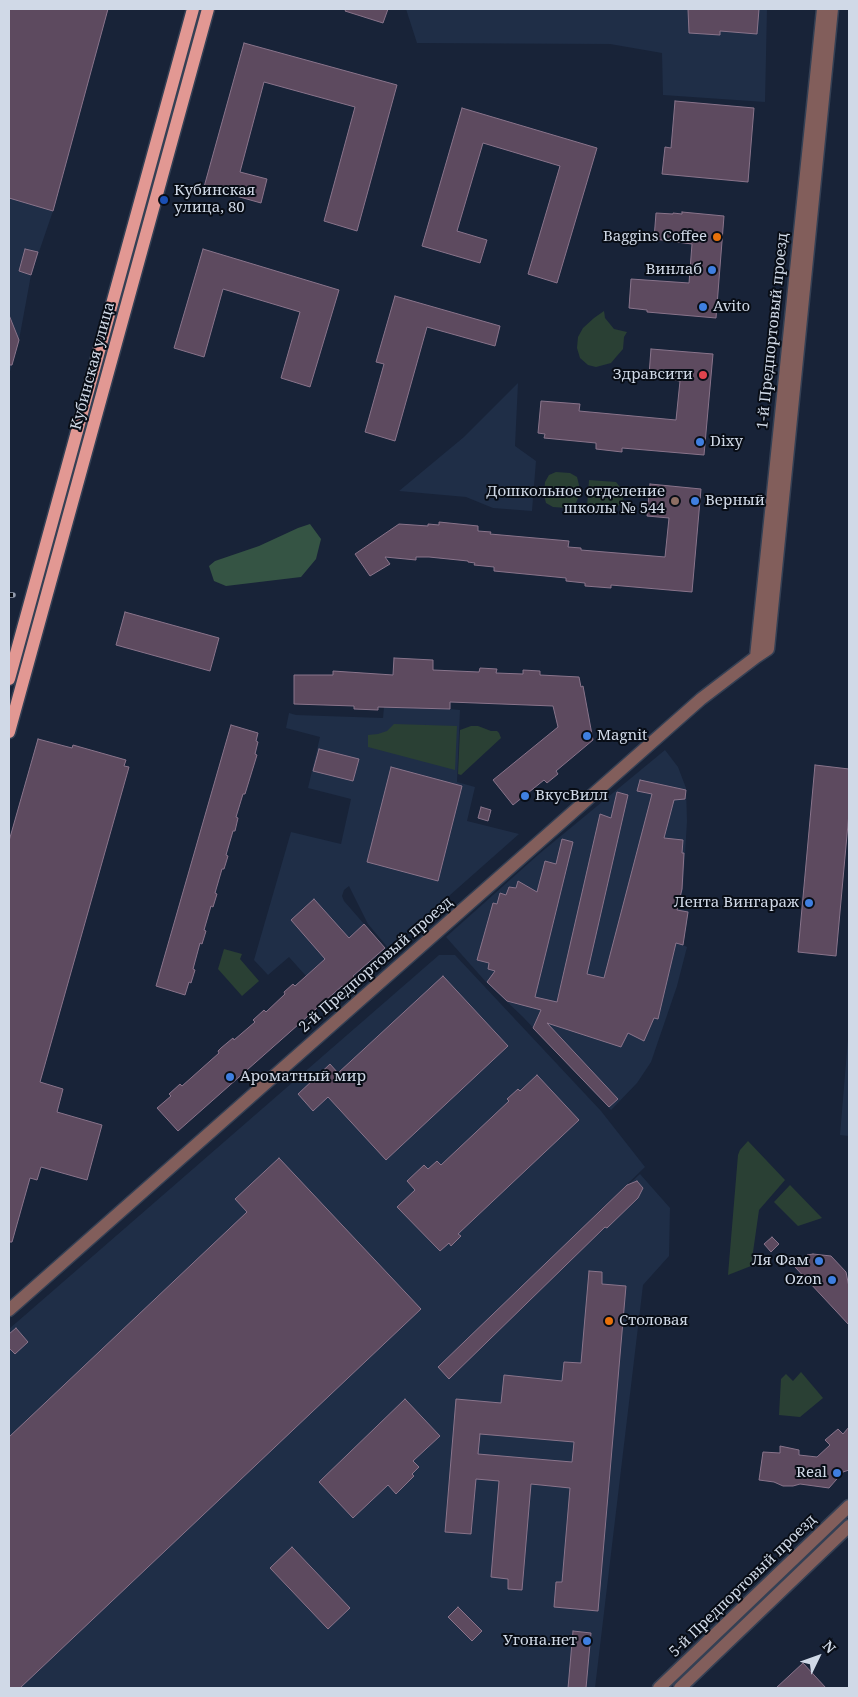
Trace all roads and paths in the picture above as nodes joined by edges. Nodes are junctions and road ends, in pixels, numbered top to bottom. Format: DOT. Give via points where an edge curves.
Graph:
graph roads {
  1 [pos="194,9"];
  2 [pos="208,9"];
  3 [pos="823,9"];
  4 [pos="832,9"];
  5 [pos="768,649"];
  6 [pos="756,657"];
  7 [pos="9,679"];
  8 [pos="9,732"];
  9 [pos="9,1310"];
  10 [pos="849,1506"];
  11 [pos="849,1526"];
  12 [pos="659,1688"];
  13 [pos="680,1688"];
  1 -- 7 [label="main road, Кубинская улица"];
  2 -- 8 [label="main road, Кубинская улица"];
  3 -- 6 [label="street, 1-й Предпортовый проезд"];
  4 -- 5 [label="street, 1-й Предпортовый проезд"];
  5 -- 6 [label="street, 2-й Предпортовый проезд"];
  6 -- 9 [label="street, 2-й Предпортовый проезд" via="701,699"];
  10 -- 12 [label="street, 5-й Предпортовый проезд"];
  11 -- 13 [label="street, 5-й Предпортовый проезд"];
}
